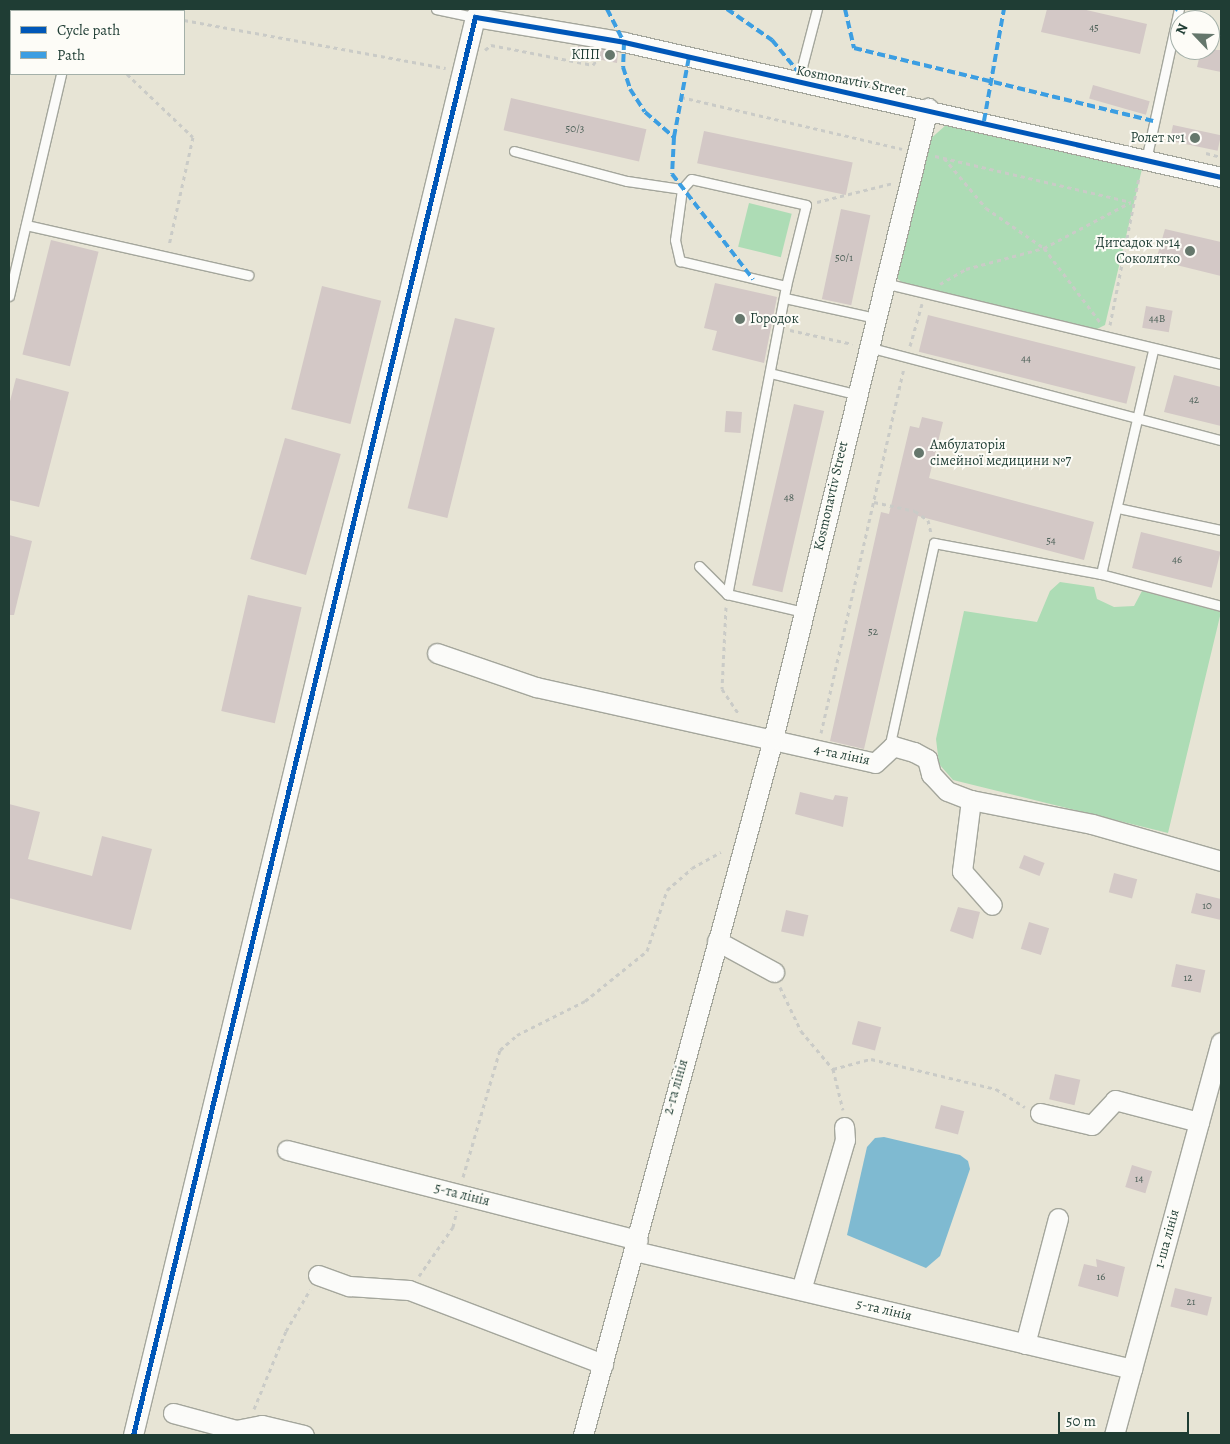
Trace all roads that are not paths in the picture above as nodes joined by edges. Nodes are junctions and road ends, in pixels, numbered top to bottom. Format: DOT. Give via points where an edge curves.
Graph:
graph roads {
  1 [pos="436,9"];
  2 [pos="817,9"];
  3 [pos="1179,9"];
  4 [pos="475,18"];
  5 [pos="61,75"];
  6 [pos="798,82"];
  7 [pos="928,108"];
  8 [pos="514,152"];
  9 [pos="1146,160"];
  10 [pos="1221,177"];
  11 [pos="682,189"];
  12 [pos="26,224"];
  13 [pos="248,276"];
  14 [pos="884,283"];
  15 [pos="786,286"];
  16 [pos="9,296"];
  17 [pos="785,298"];
  18 [pos="874,318"];
  19 [pos="868,347"];
  20 [pos="1153,350"];
  21 [pos="1221,364"];
  22 [pos="770,373"];
  23 [pos="855,394"];
  24 [pos="1138,421"];
  25 [pos="1221,440"];
  26 [pos="1118,508"];
  27 [pos="1221,530"];
  28 [pos="699,566"];
  29 [pos="1101,574"];
  30 [pos="727,594"];
  31 [pos="1221,606"];
  32 [pos="804,612"];
  33 [pos="437,653"];
  34 [pos="773,739"];
  35 [pos="889,748"];
  36 [pos="971,800"];
  37 [pos="1221,861"];
  38 [pos="992,905"];
  39 [pos="717,941"];
  40 [pos="774,972"];
  41 [pos="1221,1042"];
  42 [pos="1040,1113"];
  43 [pos="1199,1122"];
  44 [pos="844,1127"];
  45 [pos="287,1150"];
  46 [pos="1058,1218"];
  47 [pos="636,1245"];
  48 [pos="323,1277"];
  49 [pos="801,1290"];
  50 [pos="1025,1344"];
  51 [pos="603,1364"];
  52 [pos="1132,1369"];
  53 [pos="173,1413"];
  54 [pos="133,1435"];
  55 [pos="304,1435"];
  56 [pos="583,1435"];
  57 [pos="1114,1435"];
  1 -- 4 [label="lane"];
  2 -- 6 [label="lane"];
  3 -- 9 [label="lane"];
  4 -- 6 [label="street, Kosmonavtiv Street" via="624,42"];
  4 -- 54 [label="street"];
  5 -- 12 [label="lane"];
  6 -- 7 [label="street, Kosmonavtiv Street"];
  7 -- 9 [label="street, Kosmonavtiv Street"];
  7 -- 14 [label="street, Kosmonavtiv Street"];
  8 -- 11 [label="lane" via="627,181"];
  9 -- 10 [label="street, Kosmonavtiv Street"];
  11 -- 15 [label="lane" via="675,240 680,261"];
  11 -- 15 [label="lane" via="691,179 806,205"];
  12 -- 13 [label="lane"];
  12 -- 16 [label="lane"];
  14 -- 18 [label="street, Kosmonavtiv Street"];
  14 -- 20 [label="lane" via="1108,335"];
  15 -- 17 [label="lane"];
  17 -- 18 [label="lane"];
  17 -- 22 [label="lane"];
  18 -- 19 [label="street, Kosmonavtiv Street"];
  19 -- 23 [label="street, Kosmonavtiv Street"];
  19 -- 24 [label="lane"];
  20 -- 21 [label="lane"];
  20 -- 24 [label="lane"];
  22 -- 23 [label="lane"];
  22 -- 30 [label="lane"];
  23 -- 32 [label="street, Kosmonavtiv Street"];
  24 -- 25 [label="lane"];
  24 -- 26 [label="lane"];
  26 -- 27 [label="lane"];
  26 -- 29 [label="lane"];
  28 -- 30 [label="lane"];
  29 -- 31 [label="lane"];
  29 -- 35 [label="lane" via="934,543"];
  30 -- 32 [label="lane"];
  32 -- 34 [label="street, Kosmonavtiv Street"];
  33 -- 34 [label="street, 4-та лінія" via="536,688"];
  34 -- 35 [label="street, 4-та лінія" via="875,763"];
  34 -- 39 [label="street, 2-га лінія"];
  35 -- 36 [label="street, 4-та лінія" via="914,752 927,759 931,774 947,790"];
  36 -- 37 [label="street, 4-та лінія" via="1092,824"];
  36 -- 38 [label="street" via="962,872"];
  39 -- 40 [label="street"];
  39 -- 47 [label="street, 2-га лінія"];
  41 -- 43 [label="street, 1-ша лінія"];
  42 -- 43 [label="street" via="1092,1124 1114,1100"];
  43 -- 52 [label="street, 1-ша лінія"];
  44 -- 49 [label="street" via="845,1140"];
  45 -- 47 [label="street, 5-та лінія" via="460,1194"];
  46 -- 50 [label="street"];
  47 -- 49 [label="street, 5-та лінія"];
  47 -- 51 [label="street, 2-га лінія"];
  48 -- 51 [label="street" via="349,1286 409,1290"];
  49 -- 50 [label="street, 5-та лінія"];
  50 -- 52 [label="street, 5-та лінія"];
  51 -- 56 [label="street, 2-га лінія"];
  52 -- 57 [label="street, 1-ша лінія"];
  53 -- 55 [label="street" via="236,1430 262,1425"];
}
